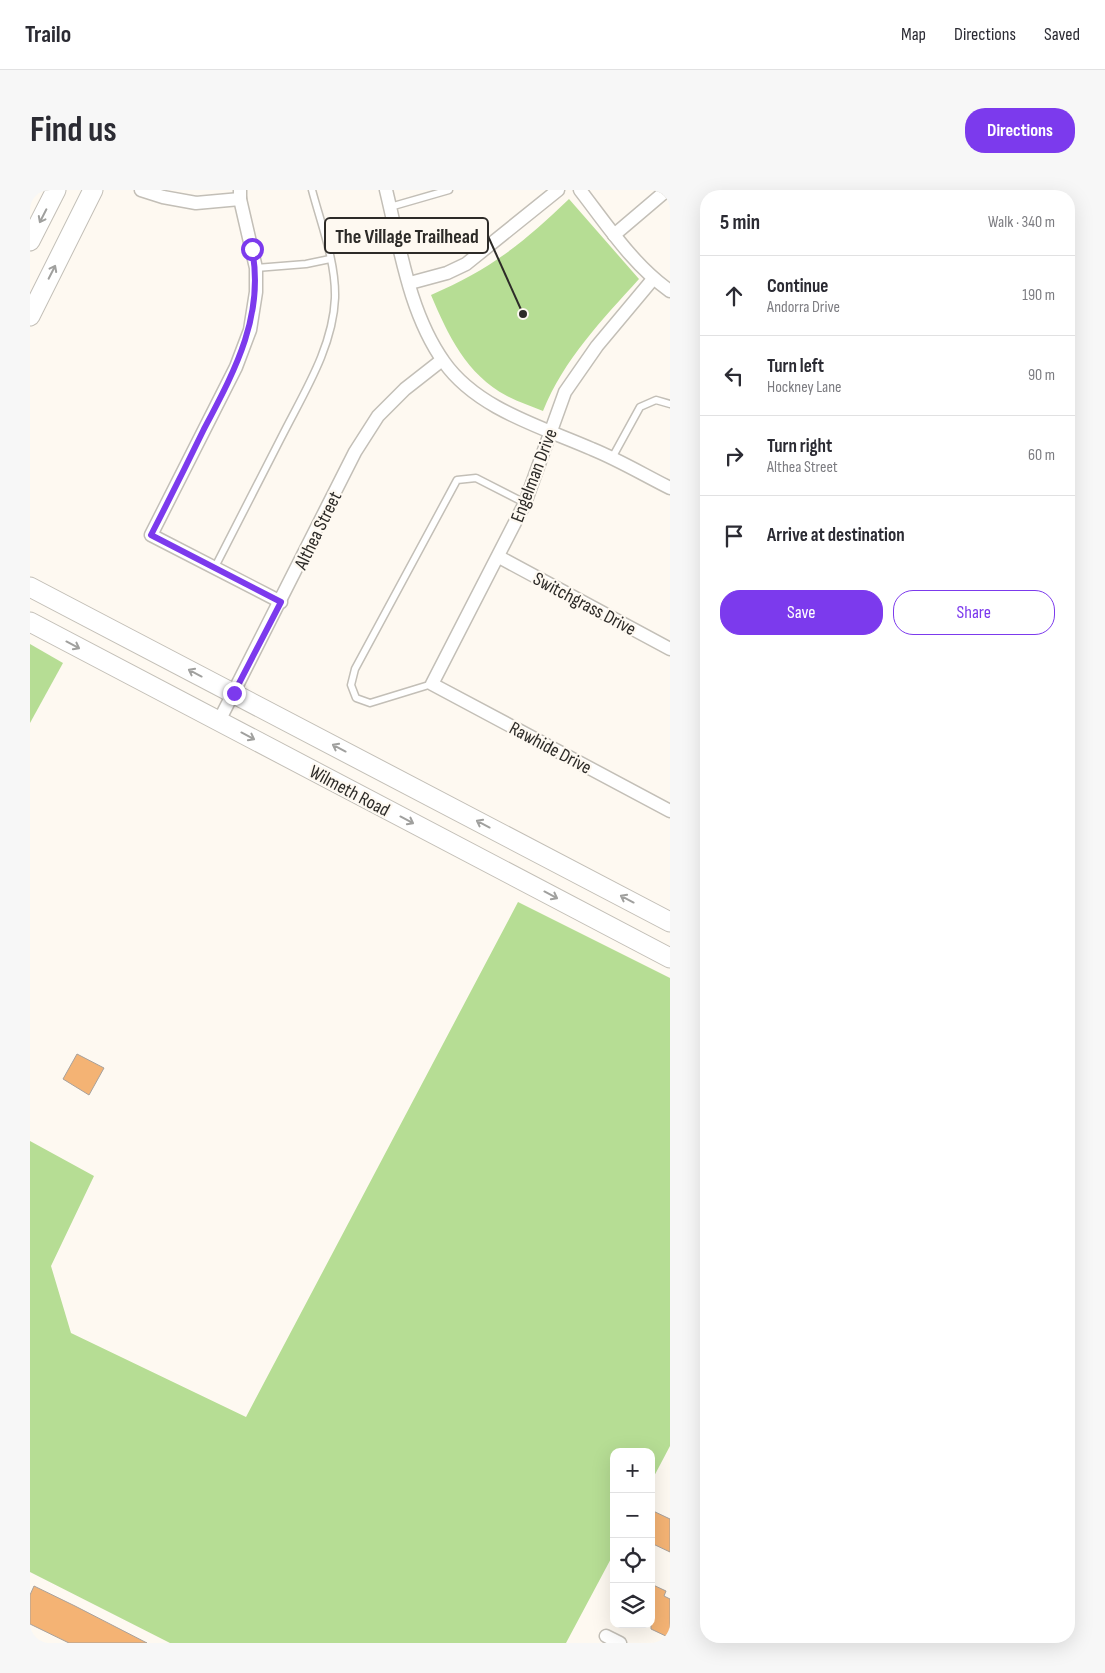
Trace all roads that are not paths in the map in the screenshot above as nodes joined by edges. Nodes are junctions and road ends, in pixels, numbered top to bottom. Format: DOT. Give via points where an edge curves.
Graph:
graph roads {
  1 [pos="56,190"];
  2 [pos="93,190"];
  3 [pos="141,190"];
  4 [pos="312,190"];
  5 [pos="386,190"];
  6 [pos="449,190"];
  7 [pos="558,190"];
  8 [pos="580,190"];
  9 [pos="667,190"];
  10 [pos="240,194"];
  11 [pos="390,207"];
  12 [pos="614,235"];
  13 [pos="30,241"];
  14 [pos="330,259"];
  15 [pos="256,268"];
  16 [pos="653,279"];
  17 [pos="410,283"];
  18 [pos="670,291"];
  19 [pos="30,316"];
  20 [pos="442,360"];
  21 [pos="670,404"];
  22 [pos="550,431"];
  23 [pos="612,458"];
  24 [pos="670,488"];
  25 [pos="525,503"];
  26 [pos="499,557"];
  27 [pos="215,567"];
  28 [pos="30,587"];
  29 [pos="281,602"];
  30 [pos="30,622"];
  31 [pos="670,649"];
  32 [pos="432,684"];
  33 [pos="234,693"];
  34 [pos="219,721"];
  35 [pos="670,811"];
  36 [pos="670,922"];
  37 [pos="670,958"];
  38 [pos="606,1636"];
  39 [pos="620,1643"];
  1 -- 13 [label="street, one-way"];
  19 -- 2 [label="street, one-way"];
  3 -- 10 [label="street" via="196,203"];
  4 -- 14 [label="lane"];
  5 -- 11 [label="street"];
  6 -- 11 [label="lane"];
  7 -- 17 [label="street" via="466,264"];
  8 -- 12 [label="street"];
  9 -- 12 [label="street"];
  10 -- 15 [label="street"];
  11 -- 17 [label="street"];
  12 -- 16 [label="street"];
  14 -- 15 [label="lane"];
  14 -- 27 [label="lane" via="334,276 334,313 323,352"];
  15 -- 27 [label="street" via="250,330 236,367 151,535"];
  16 -- 18 [label="street"];
  16 -- 22 [label="street, Engelman Drive" via="597,346 565,392"];
  17 -- 20 [label="street" via="420,316"];
  20 -- 22 [label="street" via="480,395 505,411"];
  20 -- 29 [label="street, Althea Street" via="405,389 378,416 355,452"];
  21 -- 23 [label="lane" via="656,400 640,407"];
  22 -- 23 [label="street"];
  22 -- 25 [label="street, Engelman Drive"];
  23 -- 24 [label="street"];
  25 -- 26 [label="street, Engelman Drive"];
  25 -- 32 [label="lane" via="476,478 457,480 355,669 351,685 356,698 370,703"];
  26 -- 31 [label="street, Switchgrass Drive"];
  26 -- 32 [label="street, Engelman Drive"];
  27 -- 29 [label="street"];
  33 -- 28 [label="street, Wilmeth Road, one-way"];
  29 -- 33 [label="street, Althea Street"];
  30 -- 34 [label="street, Wilmeth Road, one-way"];
  32 -- 35 [label="street, Rawhide Drive"];
  33 -- 34 [label="street, Althea Street"];
  36 -- 33 [label="street, Wilmeth Road, one-way"];
  34 -- 37 [label="street, Wilmeth Road, one-way"];
  38 -- 39 [label="street"];
}
